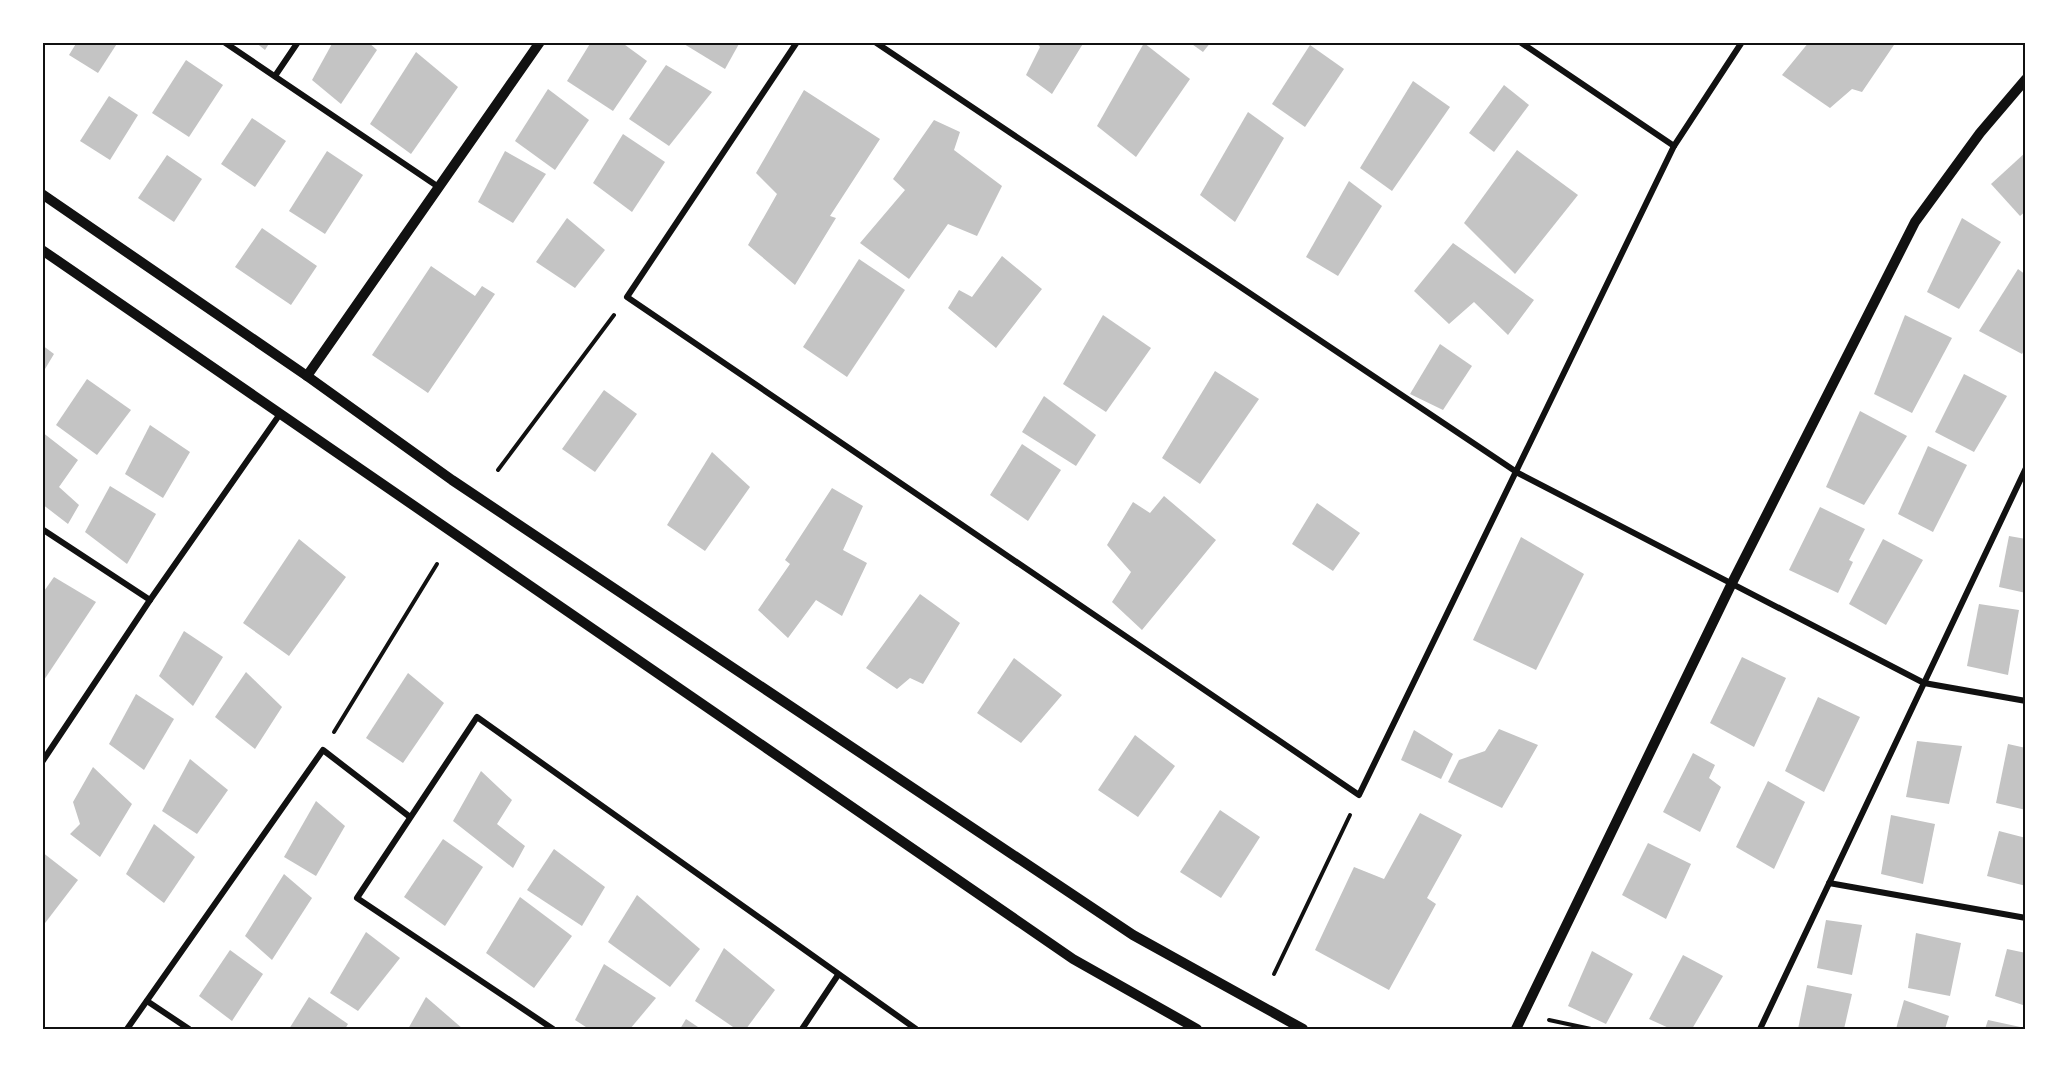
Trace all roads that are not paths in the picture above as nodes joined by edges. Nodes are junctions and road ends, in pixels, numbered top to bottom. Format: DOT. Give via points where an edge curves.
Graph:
graph roads {
  1 [pos="224,42"];
  2 [pos="298,42"];
  3 [pos="540,42"];
  4 [pos="796,42"];
  5 [pos="875,42"];
  6 [pos="1520,42"];
  7 [pos="1742,42"];
  8 [pos="275,76"];
  9 [pos="2026,79"];
  10 [pos="1674,146"];
  11 [pos="437,186"];
  12 [pos="42,194"];
  13 [pos="42,250"];
  14 [pos="308,376"];
  15 [pos="280,414"];
  16 [pos="2026,468"];
  17 [pos="1518,473"];
  18 [pos="2018,484"];
  19 [pos="2026,486"];
  20 [pos="42,529"];
  21 [pos="1732,583"];
  22 [pos="150,600"];
  23 [pos="1924,683"];
  24 [pos="2026,701"];
  25 [pos="42,762"];
  26 [pos="410,817"];
  27 [pos="1829,883"];
  28 [pos="2026,918"];
  29 [pos="838,975"];
  30 [pos="147,1001"];
  31 [pos="127,1029"];
  32 [pos="189,1029"];
  33 [pos="553,1029"];
  34 [pos="802,1029"];
  35 [pos="916,1029"];
  36 [pos="1197,1029"];
  37 [pos="1303,1029"];
  38 [pos="1516,1029"];
  39 [pos="1760,1029"];
  1 -- 8 [label="street"];
  2 -- 8 [label="street"];
  3 -- 11 [label="street"];
  4 -- 17 [label="street" via="627,297 1359,795"];
  5 -- 17 [label="street"];
  6 -- 10 [label="street"];
  7 -- 10 [label="street"];
  8 -- 11 [label="street"];
  9 -- 21 [label="street" via="1980,133 1915,222"];
  10 -- 17 [label="street"];
  11 -- 14 [label="street"];
  12 -- 14 [label="street"];
  13 -- 15 [label="street"];
  14 -- 37 [label="street" via="452,480 1133,935"];
  15 -- 22 [label="street"];
  15 -- 36 [label="street" via="1073,959"];
  16 -- 18 [label="street"];
  17 -- 21 [label="street"];
  18 -- 19 [label="street"];
  18 -- 23 [label="street"];
  20 -- 22 [label="street"];
  21 -- 23 [label="street"];
  21 -- 38 [label="street"];
  22 -- 25 [label="street"];
  23 -- 24 [label="street"];
  23 -- 27 [label="street"];
  26 -- 29 [label="street" via="477,717"];
  26 -- 30 [label="street" via="324,750"];
  26 -- 33 [label="street" via="357,898"];
  27 -- 28 [label="street"];
  27 -- 39 [label="street"];
  29 -- 34 [label="street"];
  29 -- 35 [label="street"];
  30 -- 31 [label="street"];
  30 -- 32 [label="street"];
}
